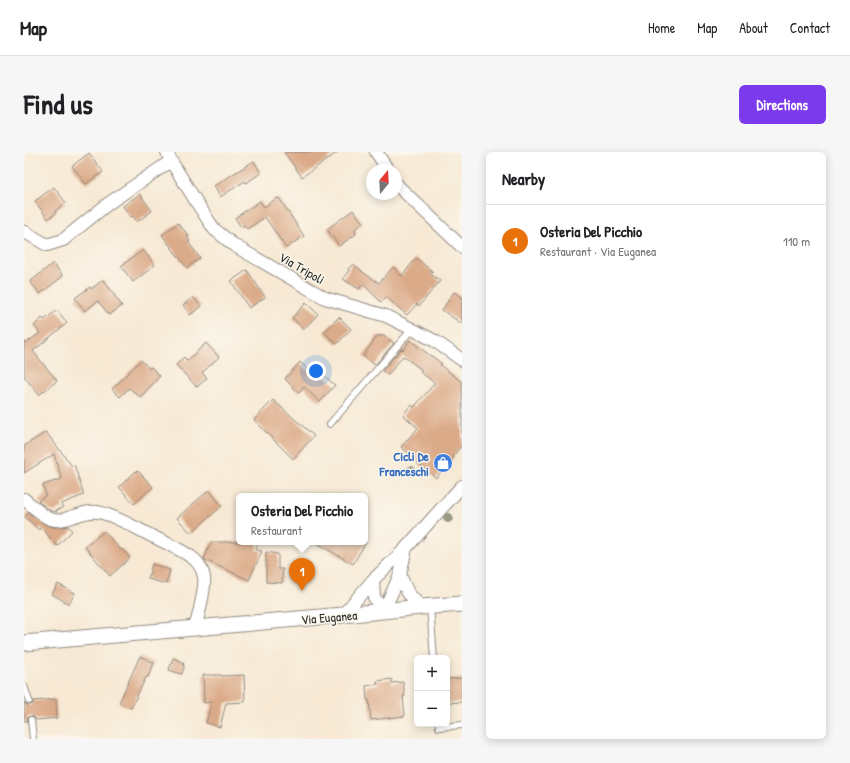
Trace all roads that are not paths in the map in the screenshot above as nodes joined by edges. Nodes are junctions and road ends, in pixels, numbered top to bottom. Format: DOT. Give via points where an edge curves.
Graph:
graph roads {
  1 [pos="376,152"];
  2 [pos="169,157"];
  3 [pos="384,164"];
  4 [pos="402,190"];
  5 [pos="24,233"];
  6 [pos="462,247"];
  7 [pos="412,328"];
  8 [pos="462,360"];
  9 [pos="330,424"];
  10 [pos="462,486"];
  11 [pos="24,499"];
  12 [pos="406,548"];
  13 [pos="400,575"];
  14 [pos="373,580"];
  15 [pos="462,604"];
  16 [pos="426,607"];
  17 [pos="383,612"];
  18 [pos="343,615"];
  19 [pos="195,629"];
  20 [pos="24,643"];
  21 [pos="434,655"];
  22 [pos="24,686"];
  23 [pos="27,698"];
  24 [pos="31,720"];
  25 [pos="462,725"];
  26 [pos="450,726"];
  27 [pos="33,739"];
  1 -- 3 [label="street"];
  2 -- 5 [label="street" via="63,240 47,245"];
  2 -- 7 [label="street, Via Tripoli" via="214,228 235,246 325,298 386,316"];
  4 -- 6 [label="street"];
  7 -- 8 [label="street, Via Tripoli"];
  7 -- 9 [label="lane"];
  10 -- 12 [label="street"];
  11 -- 19 [label="street" via="48,518 55,520 84,513 110,515 194,559 204,577"];
  12 -- 13 [label="street"];
  12 -- 14 [label="street"];
  13 -- 16 [label="street" via="408,593"];
  13 -- 17 [label="street"];
  14 -- 17 [label="street" via="374,597"];
  14 -- 18 [label="street"];
  15 -- 16 [label="street, Via Euganea"];
  16 -- 17 [label="street, Via Euganea"];
  16 -- 21 [label="lane"];
  17 -- 18 [label="street, Via Euganea"];
  18 -- 19 [label="street, Via Euganea"];
  19 -- 20 [label="street, Via Euganea"];
  22 -- 23 [label="lane"];
  24 -- 27 [label="lane"];
  25 -- 26 [label="lane"];
}
